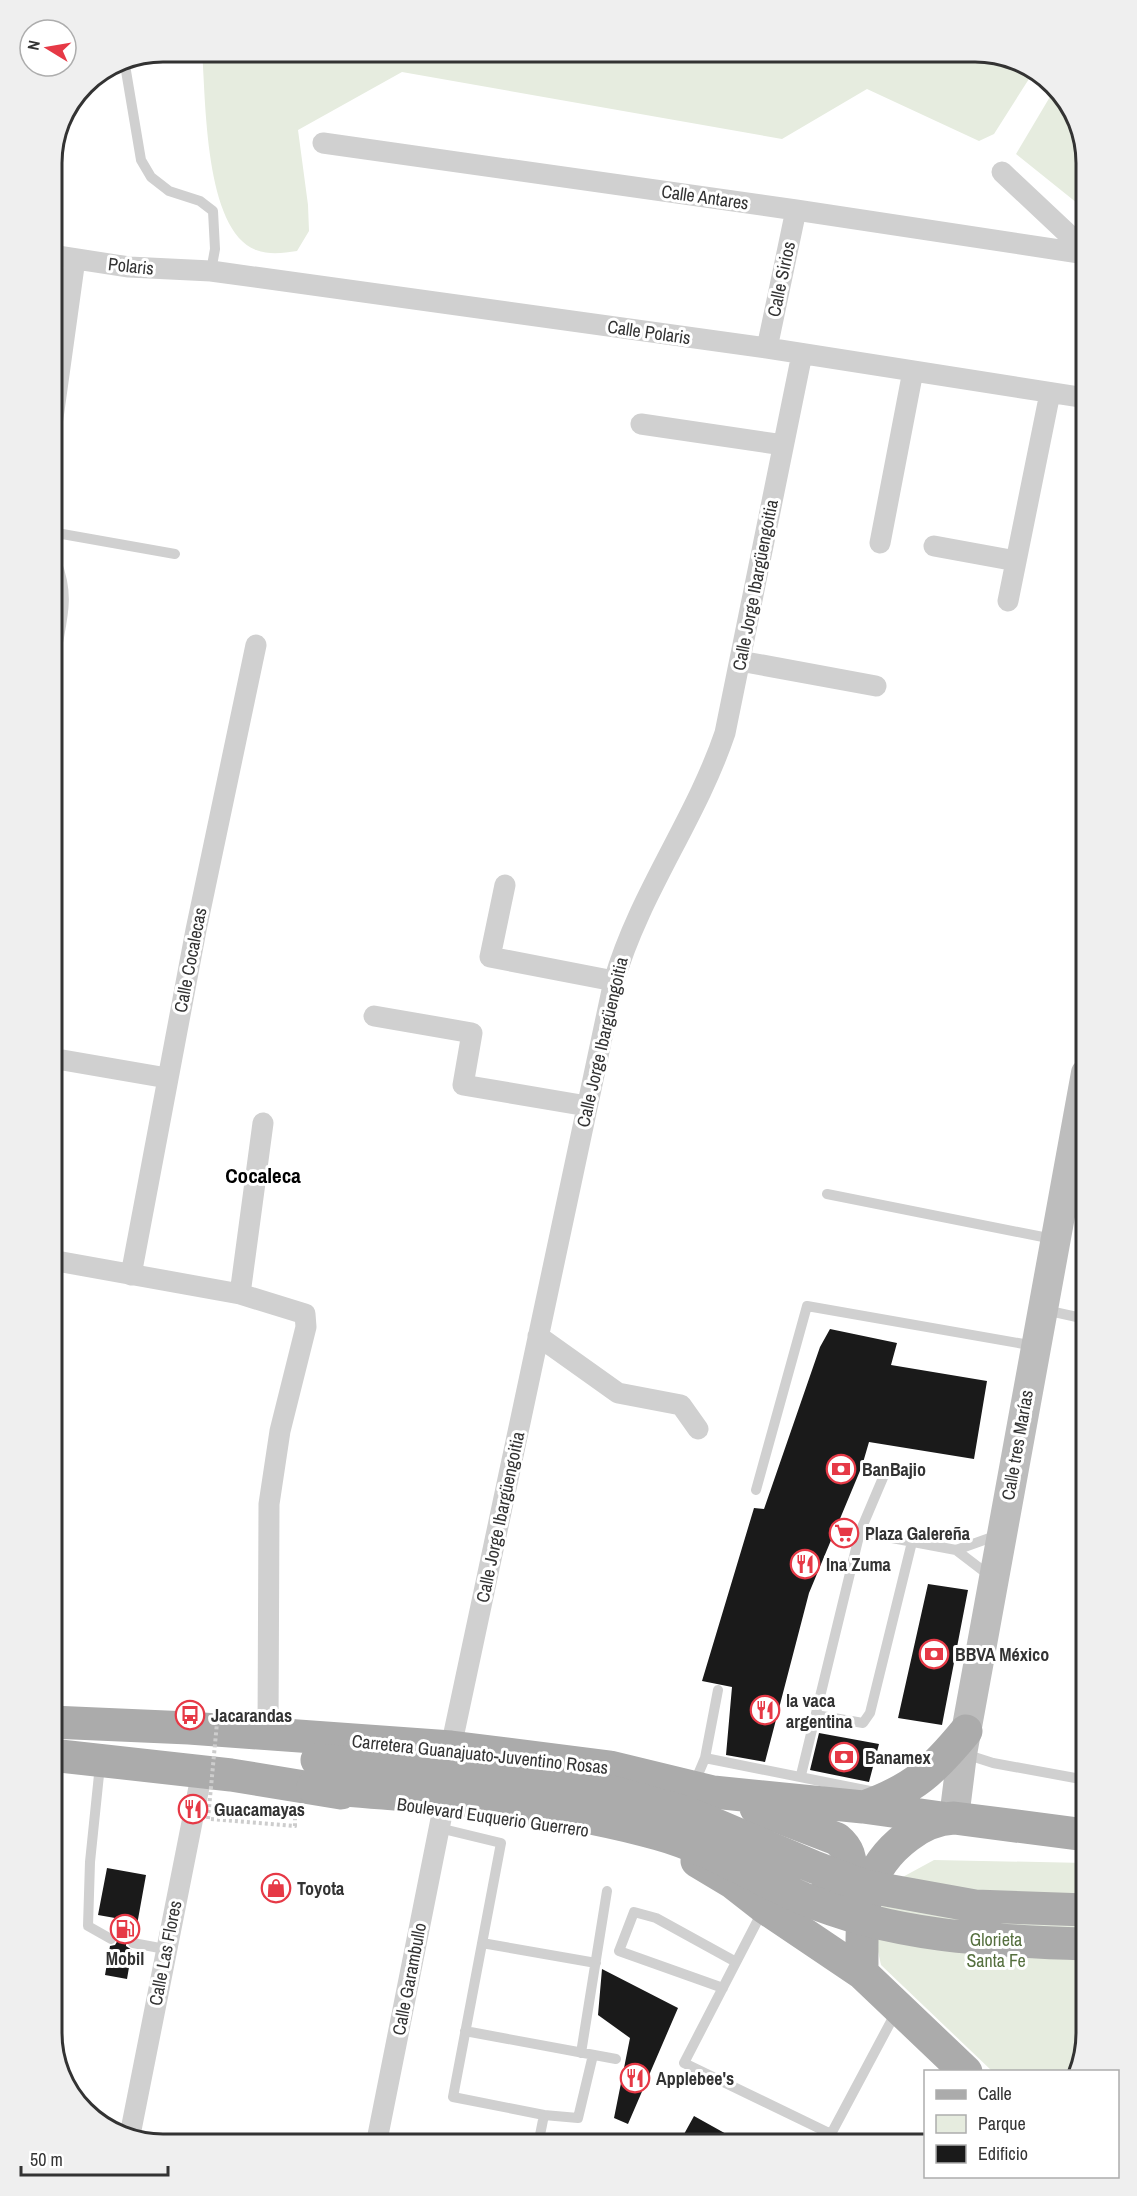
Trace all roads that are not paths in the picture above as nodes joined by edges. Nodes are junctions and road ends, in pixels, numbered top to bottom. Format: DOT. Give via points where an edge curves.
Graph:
graph roads {
  1 [pos="126,68"];
  2 [pos="323,143"];
  3 [pos="1002,172"];
  4 [pos="796,210"];
  5 [pos="1076,243"];
  6 [pos="1076,252"];
  7 [pos="62,257"];
  8 [pos="75,259"];
  9 [pos="211,271"];
  10 [pos="62,339"];
  11 [pos="767,348"];
  12 [pos="802,354"];
  13 [pos="913,371"];
  14 [pos="1050,393"];
  15 [pos="1076,397"];
  16 [pos="641,424"];
  17 [pos="783,445"];
  18 [pos="62,534"];
  19 [pos="880,543"];
  20 [pos="934,546"];
  21 [pos="175,554"];
  22 [pos="1016,561"];
  23 [pos="1008,601"];
  24 [pos="256,645"];
  25 [pos="740,661"];
  26 [pos="876,686"];
  27 [pos="505,885"];
  28 [pos="614,981"];
  29 [pos="374,1016"];
  30 [pos="62,1060"];
  31 [pos="167,1078"];
  32 [pos="587,1106"];
  33 [pos="263,1123"];
  34 [pos="1076,1125"];
  35 [pos="826,1194"];
  36 [pos="1054,1239"];
  37 [pos="62,1262"];
  38 [pos="131,1275"];
  39 [pos="240,1294"];
  40 [pos="1041,1309"];
  41 [pos="1076,1317"];
  42 [pos="538,1336"];
  43 [pos="1035,1346"];
  44 [pos="698,1429"];
  45 [pos="885,1473"];
  46 [pos="756,1490"];
  47 [pos="860,1532"];
  48 [pos="1001,1534"];
  49 [pos="912,1542"];
  50 [pos="956,1550"];
  51 [pos="993,1578"];
  52 [pos="718,1690"];
  53 [pos="816,1715"];
  54 [pos="62,1723"];
  55 [pos="121,1727"];
  56 [pos="268,1734"];
  57 [pos="964,1742"];
  58 [pos="451,1747"];
  59 [pos="62,1756"];
  60 [pos="705,1758"];
  61 [pos="100,1760"];
  62 [pos="202,1772"];
  63 [pos="315,1774"];
  64 [pos="801,1775"];
  65 [pos="1076,1778"];
  66 [pos="703,1790"];
  67 [pos="895,1796"];
  68 [pos="863,1807"];
  69 [pos="948,1818"];
  70 [pos="441,1821"];
  71 [pos="1076,1834"];
  72 [pos="658,1847"];
  73 [pos="607,1891"];
  74 [pos="764,1907"];
  75 [pos="1076,1910"];
  76 [pos="111,1939"];
  77 [pos="482,1942"];
  78 [pos="133,1943"];
  79 [pos="1076,1944"];
  80 [pos="165,1949"];
  81 [pos="736,1962"];
  82 [pos="596,1963"];
  83 [pos="862,1973"];
  84 [pos="723,1988"];
  85 [pos="898,2009"];
  86 [pos="465,2031"];
  87 [pos="581,2053"];
  88 [pos="593,2055"];
  89 [pos="616,2059"];
  90 [pos="964,2070"];
  91 [pos="544,2115"];
  92 [pos="131,2129"];
  93 [pos="831,2133"];
  94 [pos="378,2134"];
  95 [pos="540,2134"];
  1 -- 9 [label="lane" via="141,160 151,177 169,191 200,201 213,211 215,249"];
  2 -- 4 [label="street, Calle Antares"];
  3 -- 5 [label="street, Calle Antares"];
  4 -- 6 [label="street, Calle Antares"];
  4 -- 11 [label="street, Calle Sirios"];
  7 -- 8 [label="street, Polaris"];
  8 -- 9 [label="street, Polaris"];
  8 -- 10 [label="street"];
  9 -- 11 [label="street, Calle Polaris"];
  11 -- 12 [label="street, Calle Polaris"];
  12 -- 13 [label="street, Calle Polaris"];
  12 -- 17 [label="street, Calle Jorge Ibargüengoitia"];
  13 -- 14 [label="street, Calle Polaris"];
  13 -- 19 [label="street"];
  14 -- 15 [label="street, Calle Polaris"];
  14 -- 22 [label="street"];
  16 -- 17 [label="street"];
  17 -- 25 [label="street, Calle Jorge Ibargüengoitia"];
  18 -- 21 [label="lane"];
  20 -- 22 [label="street"];
  22 -- 23 [label="street"];
  24 -- 31 [label="street, Calle Cocalecas"];
  25 -- 26 [label="street"];
  25 -- 28 [label="street, Calle Jorge Ibargüengoitia" via="713,770 624,948"];
  27 -- 28 [label="street" via="490,957"];
  28 -- 32 [label="street, Calle Jorge Ibargüengoitia"];
  29 -- 32 [label="street" via="472,1033 463,1085"];
  30 -- 31 [label="street"];
  31 -- 38 [label="street, Calle Cocalecas"];
  32 -- 42 [label="street, Calle Jorge Ibargüengoitia"];
  33 -- 39 [label="street"];
  34 -- 36 [label="main road, Calle tres Marías"];
  35 -- 36 [label="lane"];
  36 -- 40 [label="main road, Calle tres Marías"];
  37 -- 38 [label="street"];
  38 -- 39 [label="street"];
  39 -- 56 [label="street" via="305,1314 306,1327 280,1431 269,1504"];
  40 -- 41 [label="lane"];
  40 -- 43 [label="main road, Calle tres Marías"];
  42 -- 44 [label="street" via="618,1393 681,1405"];
  42 -- 58 [label="street, Calle Jorge Ibargüengoitia"];
  43 -- 46 [label="lane" via="807,1306"];
  43 -- 48 [label="main road, Calle tres Marías"];
  45 -- 47 [label="lane"];
  47 -- 49 [label="lane"];
  47 -- 53 [label="lane"];
  48 -- 50 [label="lane"];
  48 -- 51 [label="main road, Calle tres Marías"];
  49 -- 50 [label="lane"];
  49 -- 53 [label="lane" via="870,1713 862,1723"];
  50 -- 51 [label="lane"];
  51 -- 57 [label="main road, Calle tres Marías"];
  52 -- 60 [label="lane"];
  53 -- 64 [label="lane"];
  54 -- 55 [label="main road, Carretera Guanajuato-Juventino Rosas"];
  55 -- 56 [label="main road, Carretera Guanajuato-Juventino Rosas"];
  55 -- 63 [label="main road" via="158,1743"];
  56 -- 58 [label="main road, Carretera Guanajuato-Juventino Rosas"];
  57 -- 65 [label="lane" via="993,1763"];
  57 -- 67 [label="main road"];
  57 -- 69 [label="main road, Calle tres Marías"];
  58 -- 66 [label="main road, Carretera Guanajuato-Juventino Rosas" via="610,1767"];
  59 -- 61 [label="main road, Boulevard Euquerio Guerrero"];
  60 -- 64 [label="lane"];
  60 -- 66 [label="lane"];
  61 -- 62 [label="main road, Boulevard Euquerio Guerrero"];
  61 -- 76 [label="lane" via="88,1926"];
  62 -- 63 [label="main road, Boulevard Euquerio Guerrero"];
  62 -- 80 [label="street, Calle Las Flores" via="202,1813"];
  63 -- 70 [label="main road, Boulevard Euquerio Guerrero"];
  63 -- 75 [label="main road, bridge" via="549,1780 688,1813 864,1886 975,1906"];
  63 -- 79 [label="main road, bridge" via="609,1821 678,1840 802,1898 896,1927 970,1940"];
  64 -- 67 [label="lane"];
  66 -- 68 [label="main road, Carretera Guanajuato-Juventino Rosas"];
  66 -- 72 [label="main road" via="837,1839 851,1857 844,1883 836,1891 811,1897 697,1851"];
  67 -- 68 [label="main road"];
  68 -- 69 [label="main road, Carretera Guanajuato-Juventino Rosas"];
  69 -- 71 [label="main road, Carretera Guanajuato-Juventino Rosas"];
  69 -- 83 [label="main road" via="919,1827 891,1849 873,1876 862,1917"];
  70 -- 72 [label="main road, Boulevard Euquerio Guerrero" via="596,1830"];
  70 -- 77 [label="lane" via="501,1843"];
  70 -- 94 [label="street, Calle Garambullo"];
  72 -- 74 [label="main road, Boulevard Euquerio Guerrero" via="700,1862"];
  73 -- 82 [label="lane"];
  74 -- 81 [label="lane"];
  74 -- 83 [label="main road, Boulevard Euquerio Guerrero"];
  77 -- 82 [label="lane"];
  77 -- 86 [label="lane"];
  78 -- 80 [label="lane"];
  80 -- 92 [label="street, Calle Las Flores"];
  81 -- 84 [label="lane"];
  81 -- 84 [label="lane" via="656,1918 634,1912 618,1951"];
  82 -- 87 [label="lane"];
  83 -- 85 [label="main road, Boulevard Euquerio Guerrero"];
  84 -- 93 [label="lane" via="684,2063"];
  85 -- 90 [label="main road, Boulevard Euquerio Guerrero"];
  85 -- 93 [label="lane"];
  86 -- 87 [label="lane"];
  86 -- 91 [label="lane" via="453,2097"];
  87 -- 88 [label="lane"];
  88 -- 89 [label="lane"];
  88 -- 91 [label="lane" via="578,2118"];
  91 -- 95 [label="lane"];
}
